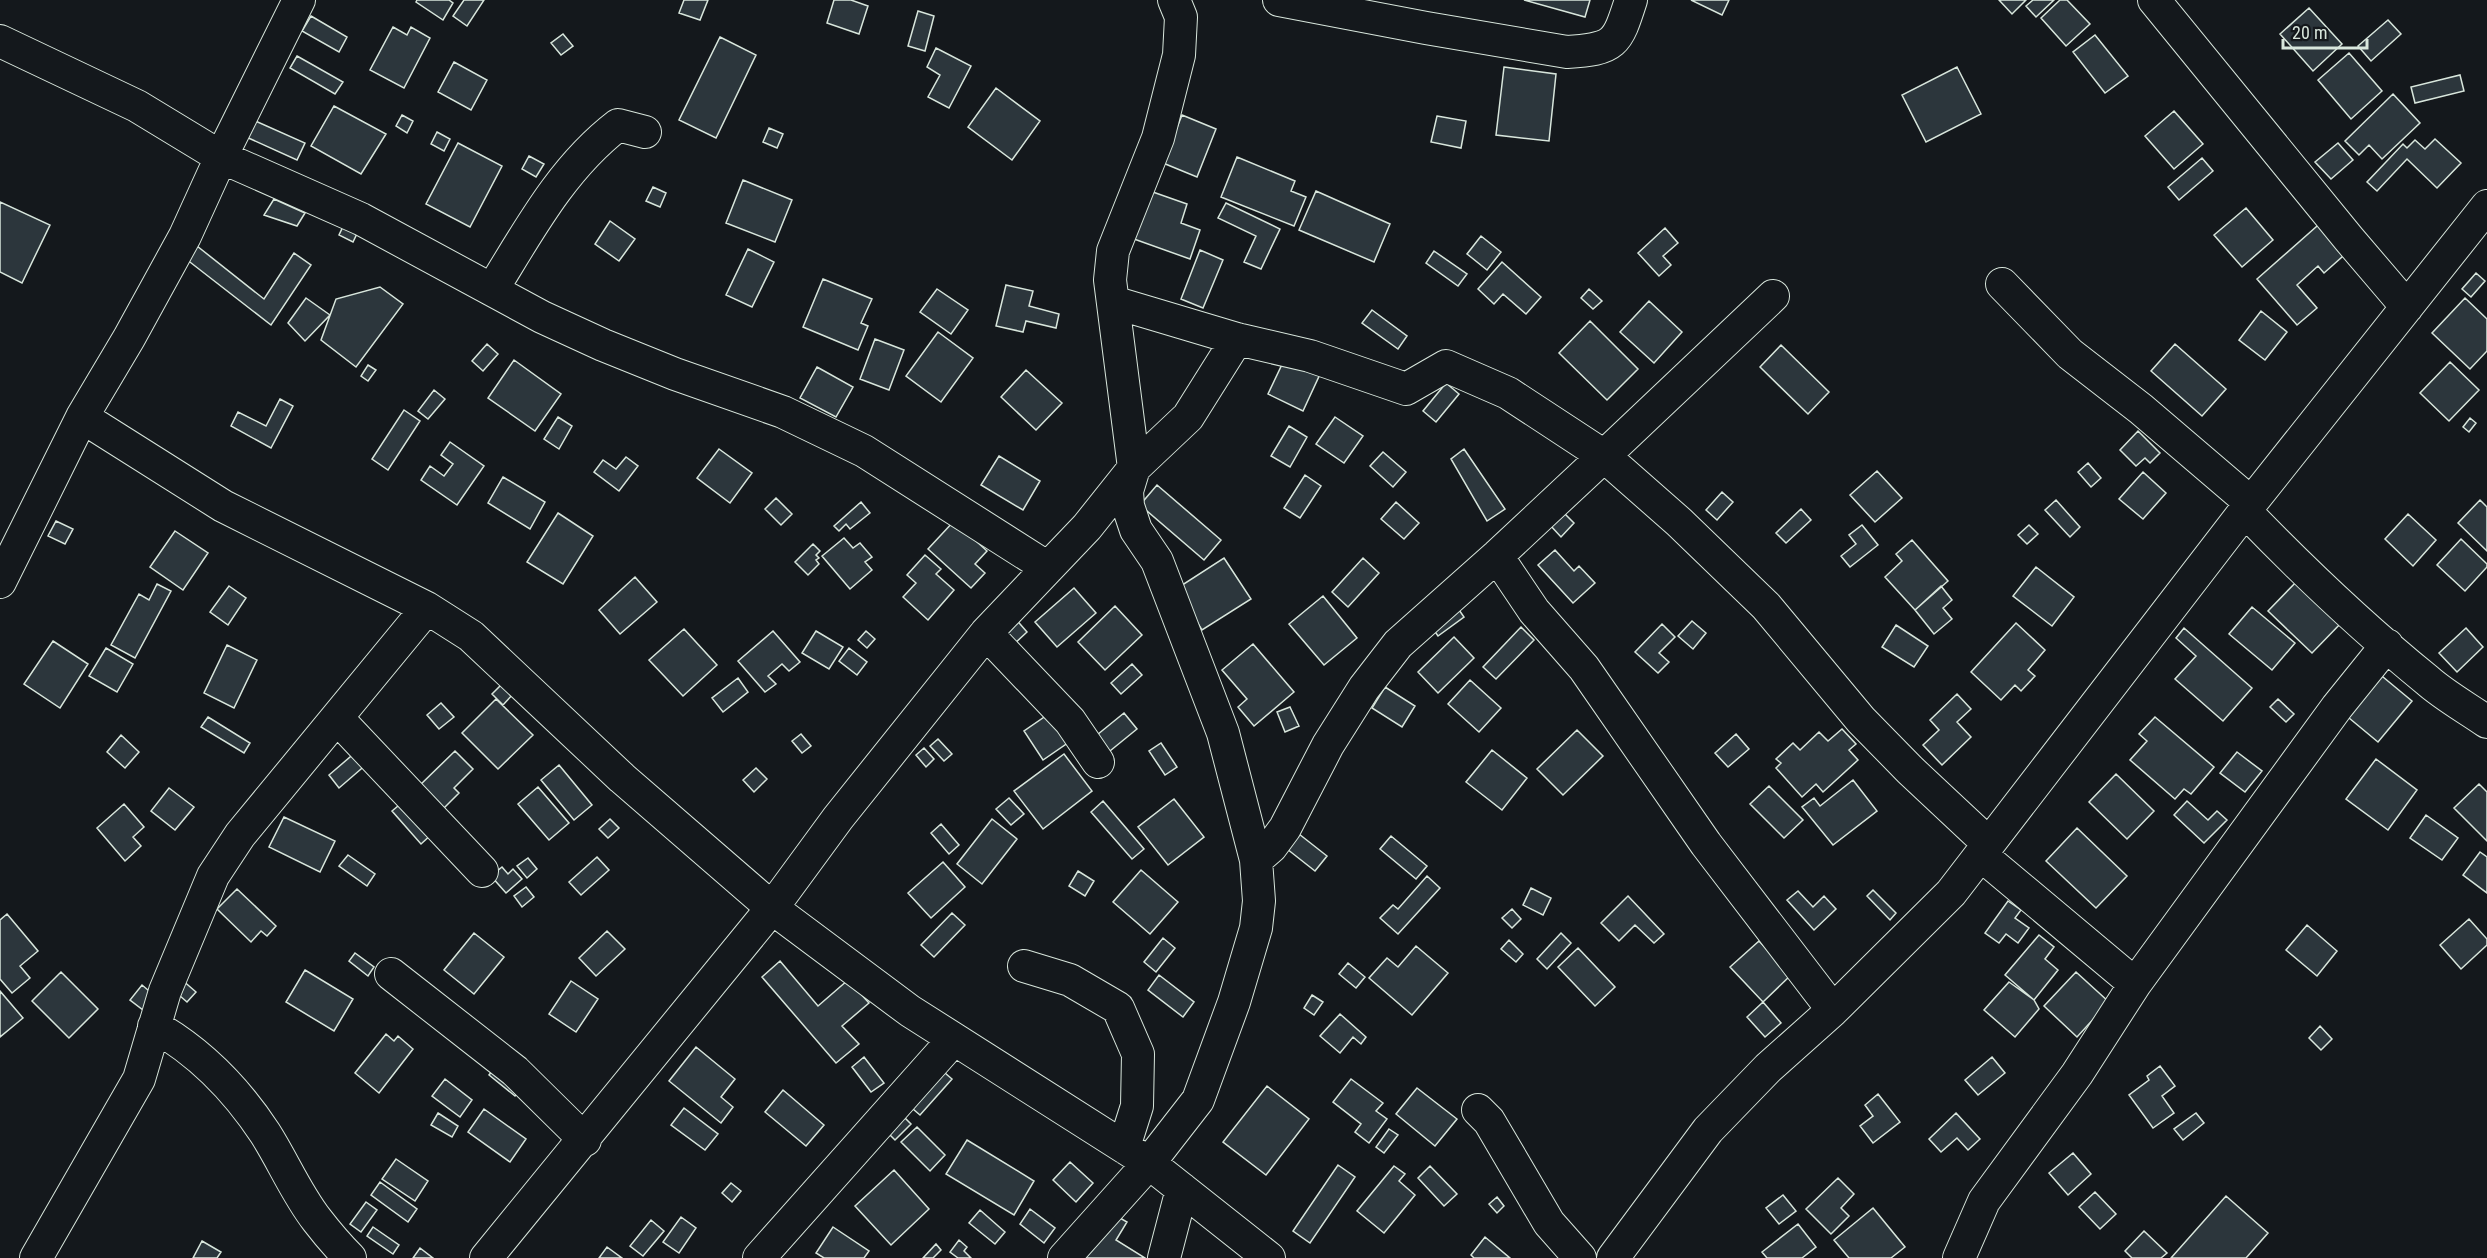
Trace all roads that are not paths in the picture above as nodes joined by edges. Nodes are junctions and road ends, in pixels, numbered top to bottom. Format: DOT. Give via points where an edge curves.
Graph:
graph roads {
  1 [pos="299,0"];
  2 [pos="1279,0"];
  3 [pos="1631,0"];
  4 [pos="2154,0"];
  5 [pos="1183,6"];
  6 [pos="0,40"];
  7 [pos="645,132"];
  8 [pos="221,158"];
  9 [pos="2484,217"];
  10 [pos="2002,284"];
  11 [pos="492,290"];
  12 [pos="1773,296"];
  13 [pos="1113,302"];
  14 [pos="2407,307"];
  15 [pos="1238,339"];
  16 [pos="82,417"];
  17 [pos="1604,456"];
  18 [pos="1134,468"];
  19 [pos="2248,507"];
  20 [pos="1087,527"];
  21 [pos="1136,530"];
  22 [pos="1497,556"];
  23 [pos="4,563"];
  24 [pos="1048,568"];
  25 [pos="427,608"];
  26 [pos="986,633"];
  27 [pos="2387,645"];
  28 [pos="338,719"];
  29 [pos="2487,722"];
  30 [pos="1098,762"];
  31 [pos="1985,849"];
  32 [pos="1256,860"];
  33 [pos="482,871"];
  34 [pos="772,908"];
  35 [pos="1024,966"];
  36 [pos="391,974"];
  37 [pos="2135,984"];
  38 [pos="1833,1010"];
  39 [pos="154,1026"];
  40 [pos="954,1039"];
  41 [pos="1478,1110"];
  42 [pos="585,1140"];
  43 [pos="1137,1155"];
  44 [pos="1182,1189"];
  45 [pos="36,1258"];
  46 [pos="350,1258"];
  47 [pos="486,1258"];
  48 [pos="759,1258"];
  49 [pos="1064,1258"];
  50 [pos="1164,1258"];
  51 [pos="1269,1258"];
  52 [pos="1580,1258"];
  53 [pos="1613,1258"];
  54 [pos="1959,1258"];
  1 -- 8 [label="street"];
  2 -- 3 [label="street" via="1567,52 1610,45"];
  4 -- 14 [label="street"];
  5 -- 13 [label="street" via="1179,55 1158,138 1113,251"];
  6 -- 8 [label="street" via="136,106"];
  7 -- 11 [label="street" via="618,125 594,144 554,190"];
  8 -- 11 [label="street" via="362,219"];
  8 -- 16 [label="street" via="185,236"];
  9 -- 14 [label="street"];
  10 -- 19 [label="street" via="2070,354 2140,409"];
  11 -- 24 [label="street" via="603,345 783,412 864,451"];
  12 -- 17 [label="street"];
  13 -- 15 [label="street"];
  13 -- 18 [label="street"];
  14 -- 19 [label="street"];
  15 -- 17 [label="street" via="1310,356 1406,389 1446,366 1508,393"];
  15 -- 18 [label="street" via="1188,417"];
  16 -- 23 [label="street"];
  16 -- 25 [label="street" via="223,506"];
  17 -- 22 [label="street"];
  17 -- 31 [label="street" via="1767,606 1861,720"];
  18 -- 20 [label="street"];
  18 -- 21 [label="street" via="1126,498"];
  19 -- 27 [label="street" via="2276,544"];
  19 -- 31 [label="street"];
  20 -- 21 [label="street" via="1114,524"];
  20 -- 24 [label="street"];
  21 -- 32 [label="street" via="1157,561 1223,733"];
  22 -- 32 [label="street" via="1398,644 1328,745 1285,828"];
  22 -- 38 [label="street" via="1534,611 1584,668 1706,844"];
  24 -- 26 [label="street"];
  25 -- 28 [label="street"];
  25 -- 34 [label="street" via="471,636 622,778"];
  26 -- 30 [label="street" via="1070,721"];
  26 -- 34 [label="street" via="838,818"];
  27 -- 29 [label="street" via="2429,682"];
  27 -- 37 [label="street"];
  28 -- 33 [label="street"];
  28 -- 39 [label="street" via="240,835 213,876"];
  31 -- 37 [label="street"];
  31 -- 38 [label="street" via="1951,893"];
  32 -- 43 [label="street" via="1256,928 1220,1045 1198,1100"];
  34 -- 40 [label="street"];
  34 -- 42 [label="street"];
  35 -- 43 [label="street" via="1070,980 1118,1008 1138,1054"];
  36 -- 42 [label="street" via="514,1071"];
  37 -- 54 [label="street" via="2077,1074 1984,1201"];
  38 -- 53 [label="street" via="1768,1068 1708,1130"];
  39 -- 45 [label="street" via="139,1079"];
  39 -- 46 [label="street" via="178,1039 210,1065 236,1095 265,1133 316,1219"];
  40 -- 43 [label="street"];
  40 -- 48 [label="street"];
  41 -- 52 [label="street" via="1489,1121 1549,1223"];
  42 -- 47 [label="street"];
  43 -- 44 [label="street"];
  43 -- 49 [label="street"];
  44 -- 50 [label="street"];
  44 -- 51 [label="street"];
}
